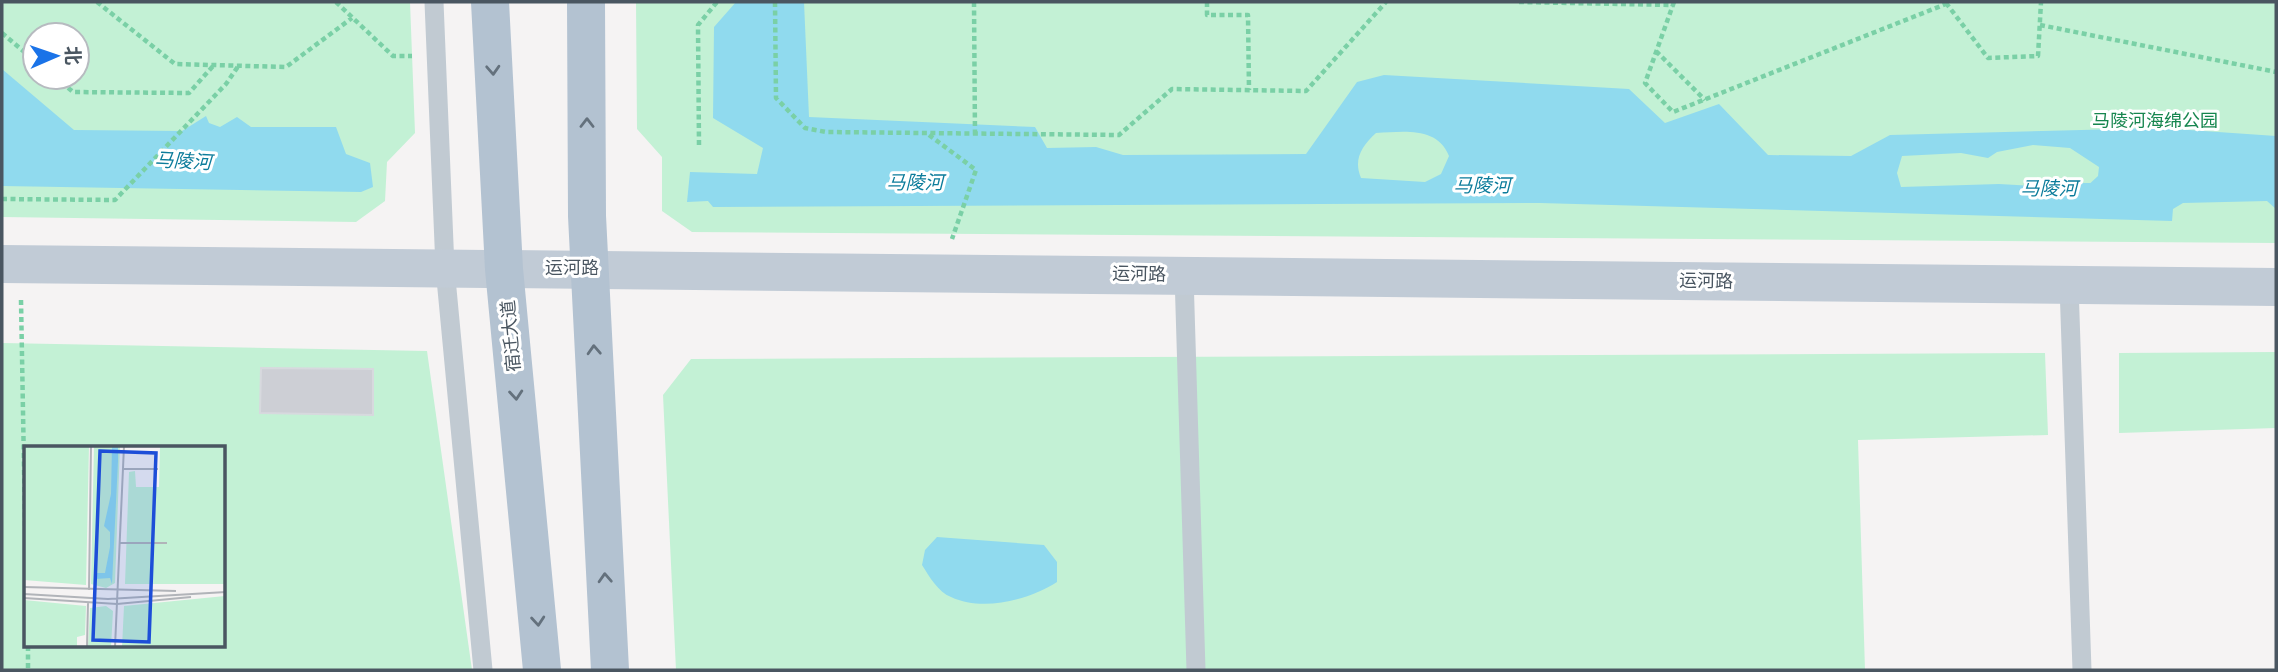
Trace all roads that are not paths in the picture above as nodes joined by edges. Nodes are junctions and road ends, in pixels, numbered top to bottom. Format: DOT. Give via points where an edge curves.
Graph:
graph roads {
  1 [pos="434,2"];
  2 [pos="490,2"];
  3 [pos="586,2"];
  4 [pos="11,264"];
  5 [pos="445,268"];
  6 [pos="504,268"];
  7 [pos="590,268"];
  8 [pos="1184,275"];
  9 [pos="2068,285"];
  10 [pos="2276,287"];
  11 [pos="483,670"];
  12 [pos="542,670"];
  13 [pos="610,670"];
  14 [pos="1196,670"];
  15 [pos="2082,670"];
  1 -- 5 [label="lane"];
  2 -- 6 [label="main road, 宿迁大道, one-way"];
  7 -- 3 [label="main road, one-way"];
  4 -- 5 [label="street, 运河路"];
  5 -- 6 [label="street, 运河路"];
  5 -- 11 [label="lane"];
  6 -- 7 [label="street, 运河路"];
  6 -- 12 [label="main road, 宿迁大道, one-way"];
  7 -- 8 [label="street, 运河路"];
  13 -- 7 [label="main road, one-way"];
  8 -- 9 [label="street, 运河路"];
  8 -- 14 [label="lane"];
  9 -- 10 [label="street, 运河路"];
  9 -- 15 [label="lane"];
}
